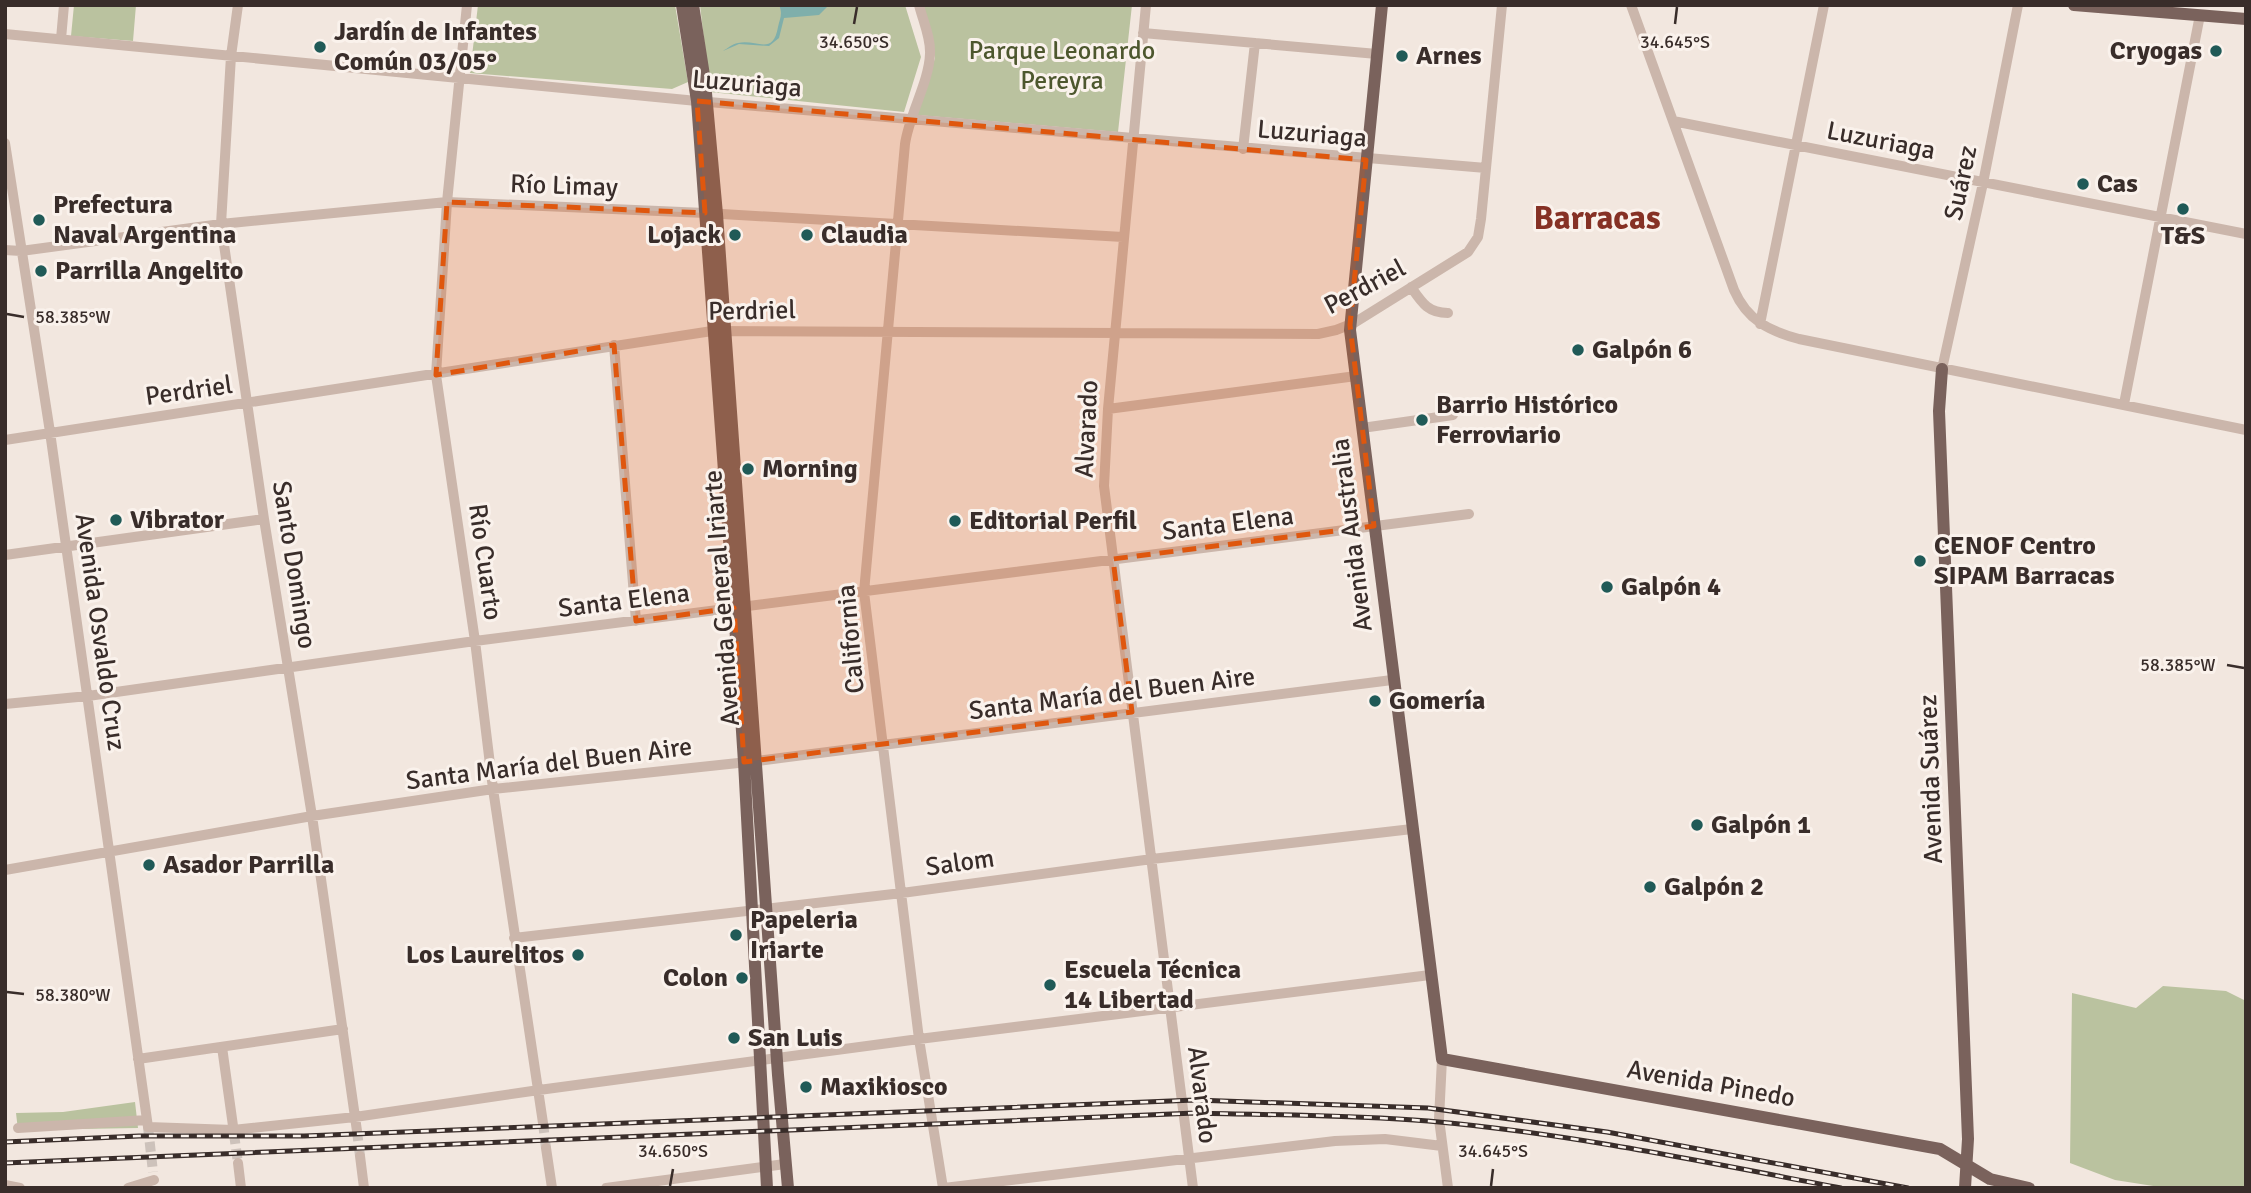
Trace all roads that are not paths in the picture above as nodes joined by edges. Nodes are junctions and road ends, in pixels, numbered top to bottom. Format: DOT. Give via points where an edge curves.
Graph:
graph roads {
  1 [pos="64,5"];
  2 [pos="238,5"];
  3 [pos="467,5"];
  4 [pos="682,5"];
  5 [pos="693,5"];
  6 [pos="919,5"];
  7 [pos="1146,5"];
  8 [pos="1382,5"];
  9 [pos="1502,5"];
  10 [pos="1631,5"];
  11 [pos="1824,5"];
  12 [pos="2018,5"];
  13 [pos="2074,5"];
  14 [pos="2200,15"];
  15 [pos="2246,19"];
  16 [pos="1143,33"];
  17 [pos="5,34"];
  18 [pos="61,39"];
  19 [pos="1255,43"];
  20 [pos="1377,54"];
  21 [pos="231,56"];
  22 [pos="460,77"];
  23 [pos="702,102"];
  24 [pos="910,119"];
  25 [pos="1673,121"];
  26 [pos="1133,138"];
  27 [pos="5,144"];
  28 [pos="1796,145"];
  29 [pos="1243,149"];
  30 [pos="1366,160"];
  31 [pos="1486,169"];
  32 [pos="1983,183"];
  33 [pos="447,202"];
  34 [pos="711,213"];
  35 [pos="2161,216"];
  36 [pos="897,223"];
  37 [pos="221,224"];
  38 [pos="2246,234"];
  39 [pos="1124,237"];
  40 [pos="5,250"];
  41 [pos="22,251"];
  42 [pos="1411,287"];
  43 [pos="1448,313"];
  44 [pos="1760,324"];
  45 [pos="1350,325"];
  46 [pos="719,331"];
  47 [pos="888,332"];
  48 [pos="1115,332"];
  49 [pos="614,345"];
  50 [pos="1942,369"];
  51 [pos="436,375"];
  52 [pos="1356,376"];
  53 [pos="247,404"];
  54 [pos="2124,404"];
  55 [pos="1108,410"];
  56 [pos="1454,415"];
  57 [pos="1363,428"];
  58 [pos="2246,430"];
  59 [pos="50,432"];
  60 [pos="5,440"];
  61 [pos="1469,514"];
  62 [pos="264,519"];
  63 [pos="1374,526"];
  64 [pos="66,548"];
  65 [pos="5,555"];
  66 [pos="1113,559"];
  67 [pos="864,592"];
  68 [pos="739,608"];
  69 [pos="636,621"];
  70 [pos="475,641"];
  71 [pos="290,667"];
  72 [pos="1392,680"];
  73 [pos="88,695"];
  74 [pos="5,704"];
  75 [pos="1132,712"];
  76 [pos="882,744"];
  77 [pos="750,762"];
  78 [pos="493,789"];
  79 [pos="312,816"];
  80 [pos="1412,829"];
  81 [pos="111,851"];
  82 [pos="1152,859"];
  83 [pos="5,870"];
  84 [pos="902,893"];
  85 [pos="766,908"];
  86 [pos="752,909"];
  87 [pos="514,938"];
  88 [pos="1430,975"];
  89 [pos="1169,1006"];
  90 [pos="343,1029"];
  91 [pos="919,1039"];
  92 [pos="222,1047"];
  93 [pos="138,1059"];
  94 [pos="777,1059"];
  95 [pos="1442,1059"];
  96 [pos="759,1062"];
  97 [pos="539,1090"];
  98 [pos="355,1117"];
  99 [pos="543,1123"];
  100 [pos="147,1124"];
  101 [pos="18,1128"];
  102 [pos="357,1131"];
  103 [pos="234,1132"];
  104 [pos="1442,1146"];
  105 [pos="546,1148"];
  106 [pos="360,1156"];
  107 [pos="1189,1158"];
  108 [pos="238,1163"];
  109 [pos="785,1164"];
  110 [pos="1968,1165"];
  111 [pos="766,1166"];
  112 [pos="154,1180"];
  113 [pos="5,1185"];
  114 [pos="768,1187"];
  115 [pos="20,1188"];
  116 [pos="128,1188"];
  117 [pos="241,1188"];
  118 [pos="364,1188"];
  119 [pos="552,1188"];
  120 [pos="606,1188"];
  121 [pos="788,1188"];
  122 [pos="944,1188"];
  123 [pos="1193,1188"];
  124 [pos="1448,1188"];
  125 [pos="1965,1188"];
  126 [pos="2029,1188"];
  1 -- 18 [label="street"];
  2 -- 21 [label="street, Santo Domingo"];
  3 -- 22 [label="street, Río Cuarto"];
  4 -- 23 [label="main road, Avenida General Iriarte"];
  5 -- 23 [label="main road, Avenida General Iriarte"];
  6 -- 24 [label="street, California" via="930,53"];
  7 -- 16 [label="street, Alvarado"];
  8 -- 20 [label="main road, Avenida Australia"];
  9 -- 31 [label="street"];
  10 -- 25 [label="street"];
  11 -- 28 [label="street"];
  12 -- 32 [label="street, Suárez"];
  13 -- 14 [label="main road"];
  14 -- 15 [label="main road"];
  14 -- 35 [label="street"];
  16 -- 19 [label="street"];
  16 -- 26 [label="street, Alvarado"];
  17 -- 18 [label="street, Luzuriaga"];
  18 -- 21 [label="street, Luzuriaga"];
  19 -- 20 [label="street"];
  19 -- 29 [label="street"];
  20 -- 30 [label="main road, Avenida Australia"];
  21 -- 22 [label="street, Luzuriaga"];
  21 -- 37 [label="street, Santo Domingo"];
  22 -- 23 [label="street, Luzuriaga"];
  22 -- 33 [label="street, Río Cuarto"];
  23 -- 24 [label="street, Luzuriaga"];
  23 -- 34 [label="main road, Avenida General Iriarte"];
  24 -- 26 [label="street, Luzuriaga"];
  24 -- 36 [label="street, California"];
  25 -- 28 [label="street, Luzuriaga"];
  25 -- 44 [label="street" via="1739,301"];
  26 -- 29 [label="street, Luzuriaga"];
  26 -- 39 [label="street, Alvarado"];
  27 -- 41 [label="street, Avenida Osvaldo Cruz"];
  28 -- 32 [label="street, Luzuriaga"];
  28 -- 44 [label="street"];
  29 -- 30 [label="street, Luzuriaga"];
  30 -- 31 [label="street, Luzuriaga"];
  30 -- 45 [label="main road, Avenida Australia"];
  31 -- 42 [label="street, Perdriel" via="1478,237 1468,252"];
  32 -- 35 [label="street, Luzuriaga"];
  32 -- 50 [label="street, Suárez"];
  33 -- 34 [label="street, Río Limay"];
  33 -- 37 [label="street, Río Limay"];
  33 -- 51 [label="street, Río Cuarto"];
  34 -- 36 [label="street, Río Limay"];
  34 -- 46 [label="main road, Avenida General Iriarte"];
  35 -- 38 [label="street, Luzuriaga"];
  35 -- 54 [label="street"];
  36 -- 39 [label="street, Río Limay"];
  36 -- 47 [label="street, California"];
  37 -- 41 [label="street, Río Limay"];
  37 -- 53 [label="street, Santo Domingo"];
  39 -- 48 [label="street, Alvarado"];
  40 -- 41 [label="street, Río Limay"];
  41 -- 59 [label="street, Avenida Osvaldo Cruz"];
  42 -- 43 [label="street" via="1427,309"];
  42 -- 45 [label="street, Perdriel"];
  44 -- 50 [label="street" via="1799,339"];
  45 -- 48 [label="street, Perdriel" via="1318,334"];
  45 -- 52 [label="main road, Avenida Australia"];
  46 -- 47 [label="street, Perdriel"];
  46 -- 49 [label="street, Perdriel"];
  46 -- 68 [label="main road, Avenida General Iriarte"];
  47 -- 48 [label="street, Perdriel"];
  47 -- 67 [label="street, California"];
  48 -- 55 [label="street, Alvarado"];
  49 -- 51 [label="street, Perdriel"];
  49 -- 69 [label="street"];
  50 -- 54 [label="street"];
  50 -- 110 [label="main road, Avenida Suárez" via="1939,411"];
  51 -- 53 [label="street, Perdriel"];
  51 -- 70 [label="street, Río Cuarto"];
  52 -- 55 [label="street"];
  52 -- 57 [label="main road, Avenida Australia"];
  53 -- 59 [label="street, Perdriel"];
  53 -- 62 [label="street, Santo Domingo"];
  54 -- 58 [label="street"];
  55 -- 66 [label="street, Alvarado" via="1104,478"];
  56 -- 57 [label="street"];
  57 -- 63 [label="main road, Avenida Australia"];
  59 -- 60 [label="street, Perdriel"];
  59 -- 64 [label="street, Avenida Osvaldo Cruz"];
  61 -- 63 [label="street, Santa Elena"];
  62 -- 64 [label="street"];
  62 -- 71 [label="street, Santo Domingo"];
  63 -- 66 [label="street, Santa Elena"];
  63 -- 72 [label="main road, Avenida Australia"];
  64 -- 65 [label="street"];
  64 -- 73 [label="street, Avenida Osvaldo Cruz"];
  66 -- 67 [label="street, Santa Elena"];
  66 -- 75 [label="street, Alvarado"];
  67 -- 68 [label="street, Santa Elena"];
  67 -- 76 [label="street, California"];
  68 -- 69 [label="street, Santa Elena"];
  68 -- 77 [label="main road, Avenida General Iriarte"];
  69 -- 70 [label="street, Santa Elena"];
  70 -- 71 [label="street, Santa Elena"];
  70 -- 78 [label="street, Río Cuarto"];
  71 -- 73 [label="street, Santa Elena"];
  71 -- 79 [label="street, Santo Domingo"];
  72 -- 75 [label="street, Santa María del Buen Aire"];
  72 -- 80 [label="main road, Avenida Australia"];
  73 -- 74 [label="street, Santa Elena"];
  73 -- 81 [label="street, Avenida Osvaldo Cruz"];
  75 -- 76 [label="street, Santa María del Buen Aire"];
  75 -- 82 [label="street, Alvarado"];
  76 -- 77 [label="street, Santa María del Buen Aire"];
  76 -- 84 [label="street, California"];
  77 -- 78 [label="street, Santa María del Buen Aire"];
  77 -- 85 [label="main road, Avenida General Iriarte"];
  77 -- 86 [label="main road, Avenida General Iriarte"];
  78 -- 79 [label="street, Santa María del Buen Aire"];
  78 -- 87 [label="street, Río Cuarto"];
  79 -- 81 [label="street, Santa María del Buen Aire"];
  79 -- 90 [label="street, Santo Domingo"];
  80 -- 82 [label="street, Salom"];
  80 -- 88 [label="main road, Avenida Australia"];
  81 -- 83 [label="street, Santa María del Buen Aire"];
  81 -- 93 [label="street, Avenida Osvaldo Cruz"];
  82 -- 84 [label="street, Salom"];
  82 -- 89 [label="street, Alvarado"];
  84 -- 85 [label="street, Salom"];
  84 -- 91 [label="street, California"];
  85 -- 86 [label="street, Salom"];
  85 -- 94 [label="main road, Avenida General Iriarte"];
  86 -- 87 [label="street, Salom"];
  86 -- 96 [label="main road, Avenida General Iriarte"];
  87 -- 97 [label="street, Río Cuarto"];
  88 -- 89 [label="street"];
  88 -- 95 [label="main road, Avenida Australia"];
  89 -- 91 [label="street"];
  89 -- 107 [label="street, Alvarado"];
  90 -- 92 [label="street"];
  90 -- 98 [label="street, Santo Domingo"];
  91 -- 94 [label="street"];
  91 -- 122 [label="street, California"];
  92 -- 93 [label="street"];
  92 -- 103 [label="street"];
  93 -- 100 [label="street, Avenida Osvaldo Cruz"];
  94 -- 96 [label="street"];
  94 -- 109 [label="main road, Avenida General Iriarte"];
  95 -- 104 [label="street" via="1438,1101"];
  95 -- 110 [label="main road, Avenida Pinedo" via="1917,1144 1940,1149"];
  96 -- 97 [label="street"];
  96 -- 111 [label="main road, Avenida General Iriarte"];
  97 -- 98 [label="street"];
  97 -- 99 [label="street, Río Cuarto"];
  98 -- 102 [label="street, Santo Domingo"];
  98 -- 103 [label="street"];
  100 -- 101 [label="street"];
  100 -- 103 [label="street"];
  104 -- 107 [label="street" via="1360,1139"];
  104 -- 124 [label="street"];
  105 -- 119 [label="street"];
  106 -- 118 [label="street"];
  107 -- 122 [label="street"];
  107 -- 123 [label="street, Alvarado"];
  108 -- 117 [label="street"];
  109 -- 111 [label="street"];
  109 -- 121 [label="main road, Avenida General Iriarte"];
  110 -- 125 [label="main road, Avenida Suárez"];
  110 -- 126 [label="main road, Avenida Pinedo" via="1990,1179"];
  111 -- 114 [label="main road, Avenida General Iriarte"];
  111 -- 120 [label="street"];
  112 -- 116 [label="street"];
  113 -- 115 [label="street"];
}
